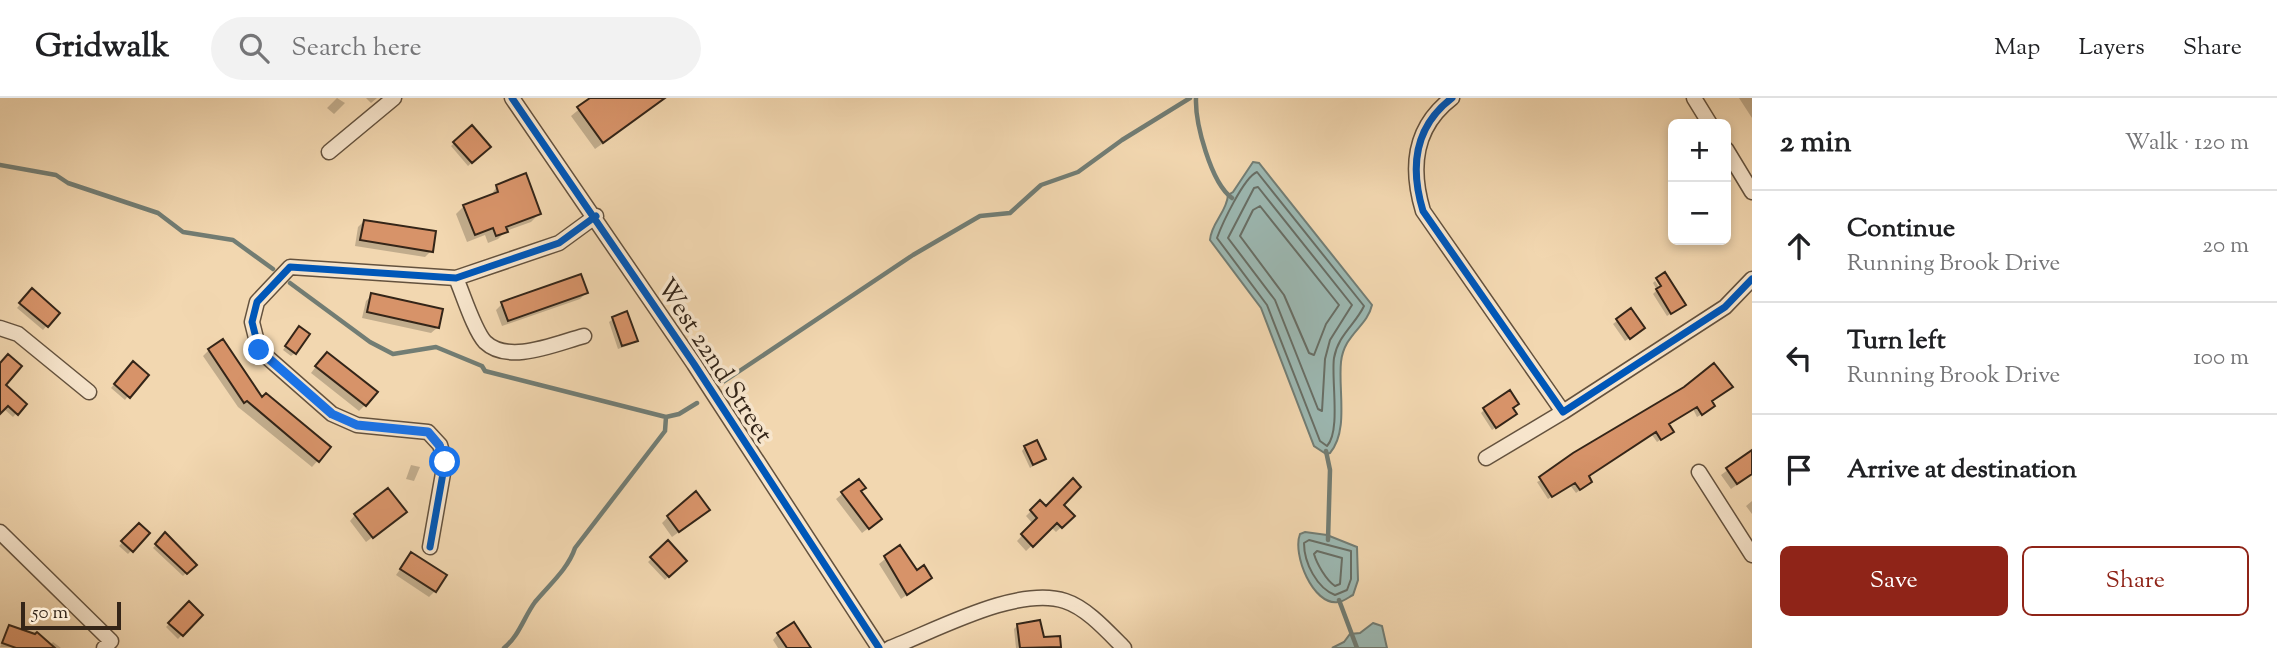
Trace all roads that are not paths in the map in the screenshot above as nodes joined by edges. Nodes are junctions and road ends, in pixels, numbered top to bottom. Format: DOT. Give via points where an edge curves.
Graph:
graph roads {
  1 [pos="394,98"];
  2 [pos="512,98"];
  3 [pos="1452,98"];
  4 [pos="1694,98"];
  5 [pos="1707,119"];
  6 [pos="329,152"];
  7 [pos="1731,157"];
  8 [pos="1752,192"];
  9 [pos="596,216"];
  10 [pos="456,278"];
  11 [pos="1752,279"];
  12 [pos="0,328"];
  13 [pos="584,336"];
  14 [pos="89,392"];
  15 [pos="1563,412"];
  16 [pos="1486,458"];
  17 [pos="1699,472"];
  18 [pos="0,531"];
  19 [pos="430,547"];
  20 [pos="1752,555"];
  21 [pos="108,644"];
  22 [pos="879,648"];
  23 [pos="890,648"];
  24 [pos="1124,648"];
  1 -- 6 [label="street"];
  2 -- 9 [label="street, West 22nd Street"];
  3 -- 15 [label="street" via="1426,128 1417,152 1415,185 1423,211"];
  4 -- 5 [label="street"];
  7 -- 8 [label="street"];
  9 -- 10 [label="street" via="559,243"];
  9 -- 22 [label="street, West 22nd Street"];
  10 -- 13 [label="street" via="484,340 498,351 518,352"];
  10 -- 19 [label="street" via="290,267 257,303 252,322 259,350 332,414 357,425 428,432 439,445 445,462"];
  11 -- 15 [label="street" via="1725,307"];
  12 -- 14 [label="street" via="18,334"];
  15 -- 16 [label="street"];
  17 -- 20 [label="street"];
  18 -- 21 [label="street"];
  23 -- 24 [label="street" via="1030,597 1066,601"];
}
